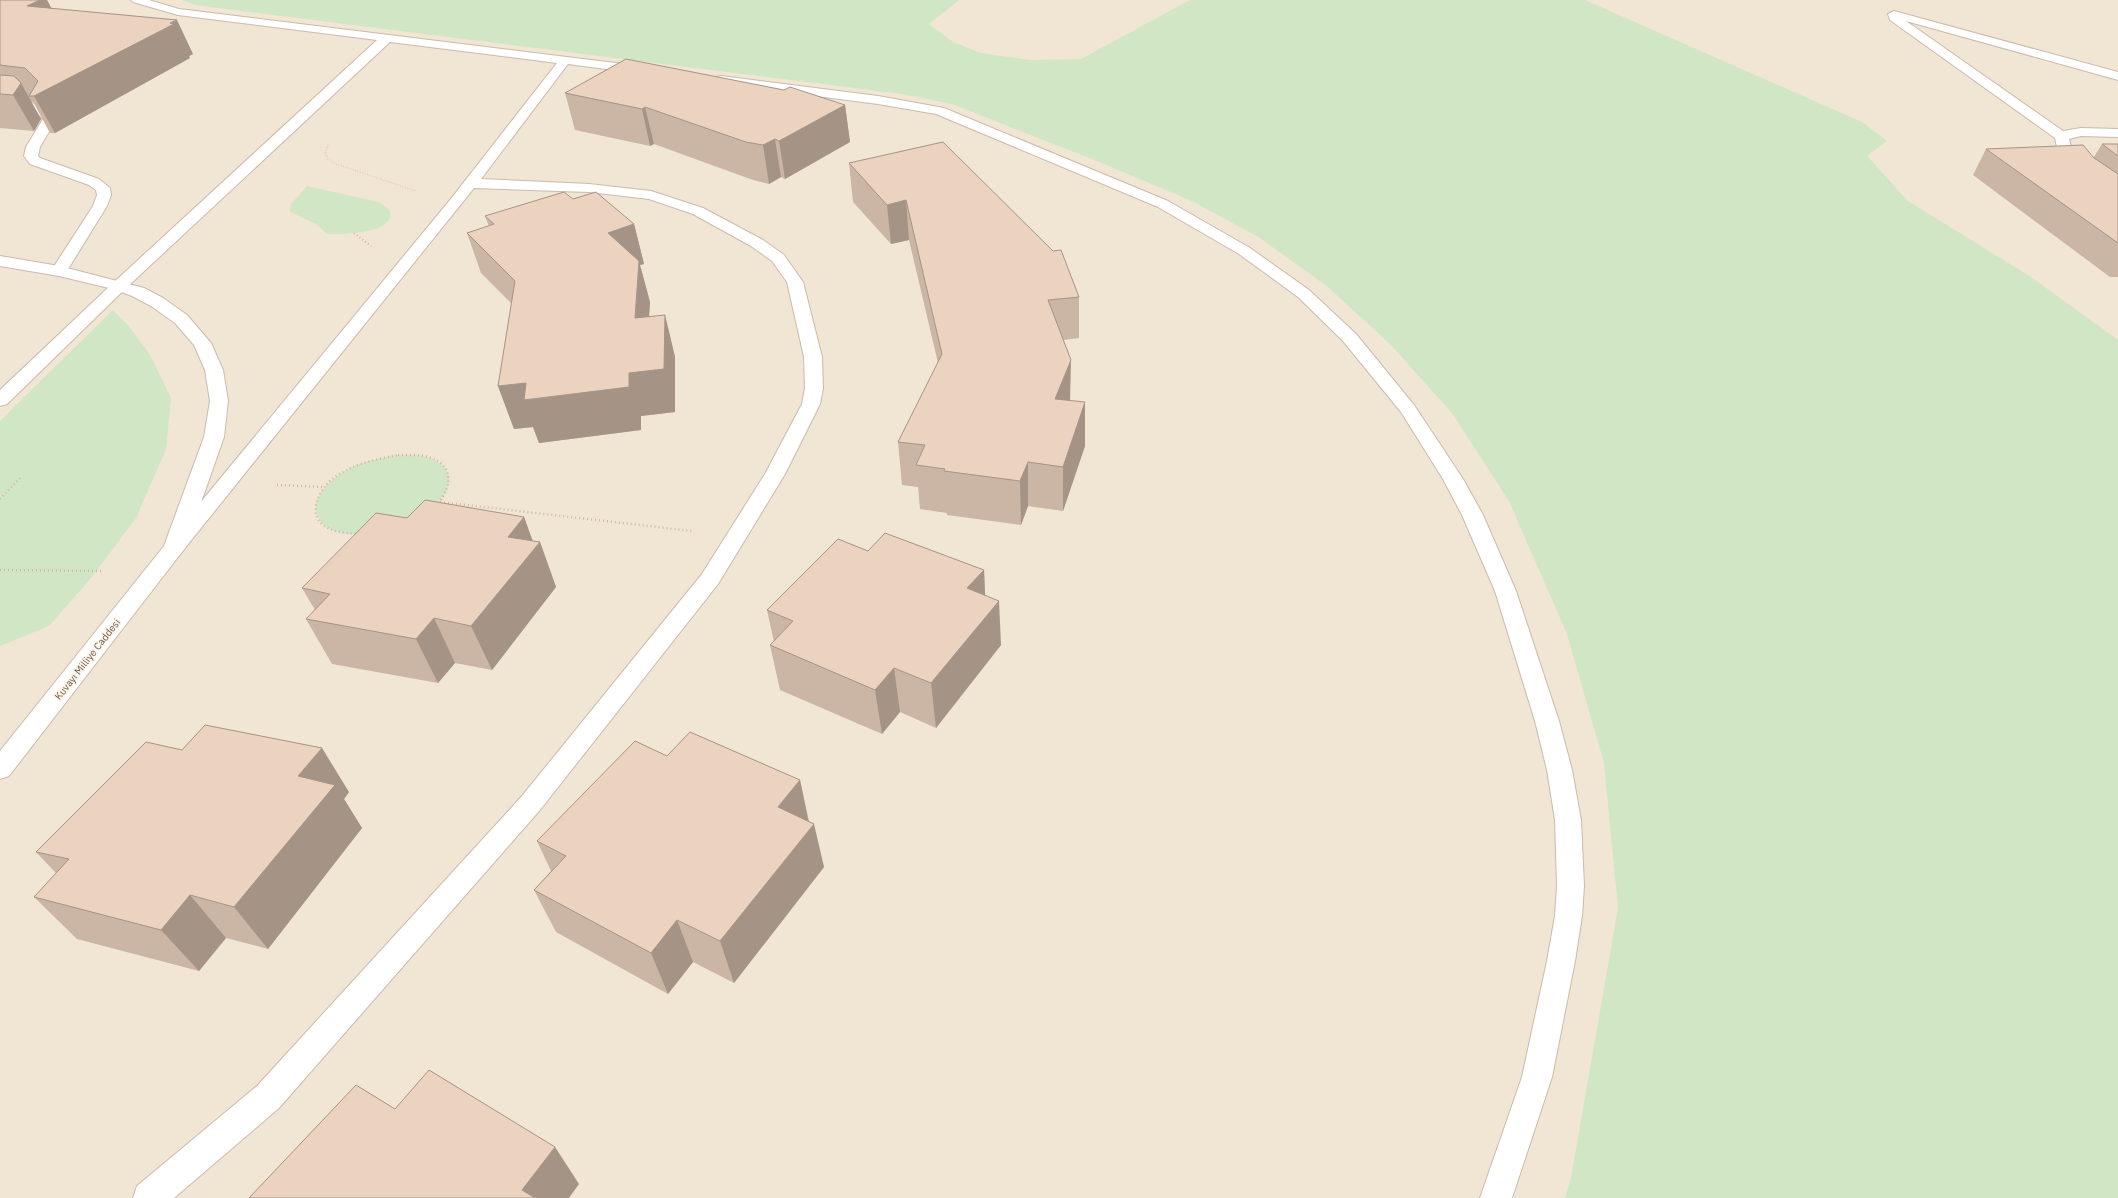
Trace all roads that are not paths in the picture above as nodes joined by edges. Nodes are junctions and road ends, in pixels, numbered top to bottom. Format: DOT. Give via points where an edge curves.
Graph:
graph roads {
  1 [pos="136,0"];
  2 [pos="387,38"];
  3 [pos="565,60"];
  4 [pos="659,72"];
  5 [pos="2118,76"];
  6 [pos="706,78"];
  7 [pos="0,103"];
  8 [pos="2118,132"];
  9 [pos="2061,136"];
  10 [pos="471,183"];
  11 [pos="2118,202"];
  12 [pos="0,261"];
  13 [pos="59,271"];
  14 [pos="119,286"];
  15 [pos="0,400"];
  16 [pos="174,548"];
  17 [pos="0,769"];
  18 [pos="149,1198"];
  19 [pos="1496,1198"];
  1 -- 2 [label="street" via="178,12"];
  2 -- 3 [label="street"];
  2 -- 14 [label="street"];
  3 -- 4 [label="street"];
  3 -- 10 [label="street"];
  5 -- 9 [label="street" via="1894,14 1894,18"];
  6 -- 19 [label="street" via="885,101 939,111 1162,204 1223,237 1298,289 1363,352 1428,436 1466,500 1494,561 1522,636 1551,730 1568,808 1572,873 1565,945 1537,1075"];
  7 -- 13 [label="street" via="39,108 50,118 33,147 31,156 35,161 94,182 103,188 104,195 100,206"];
  8 -- 9 [label="street" via="2081,132"];
  9 -- 11 [label="street" via="2066,156 2085,179"];
  10 -- 16 [label="street"];
  10 -- 18 [label="street" via="589,188 651,195 698,211 757,243 778,258 795,282 810,338 815,372 814,388 806,416 775,474 710,579 531,803 268,1097"];
  12 -- 13 [label="street"];
  13 -- 14 [label="street"];
  14 -- 15 [label="street"];
  14 -- 16 [label="street" via="144,295 181,320 202,343 214,370 219,401 214,437"];
  16 -- 17 [label="street, Kuvayı Milliye Caddesi"];
}
